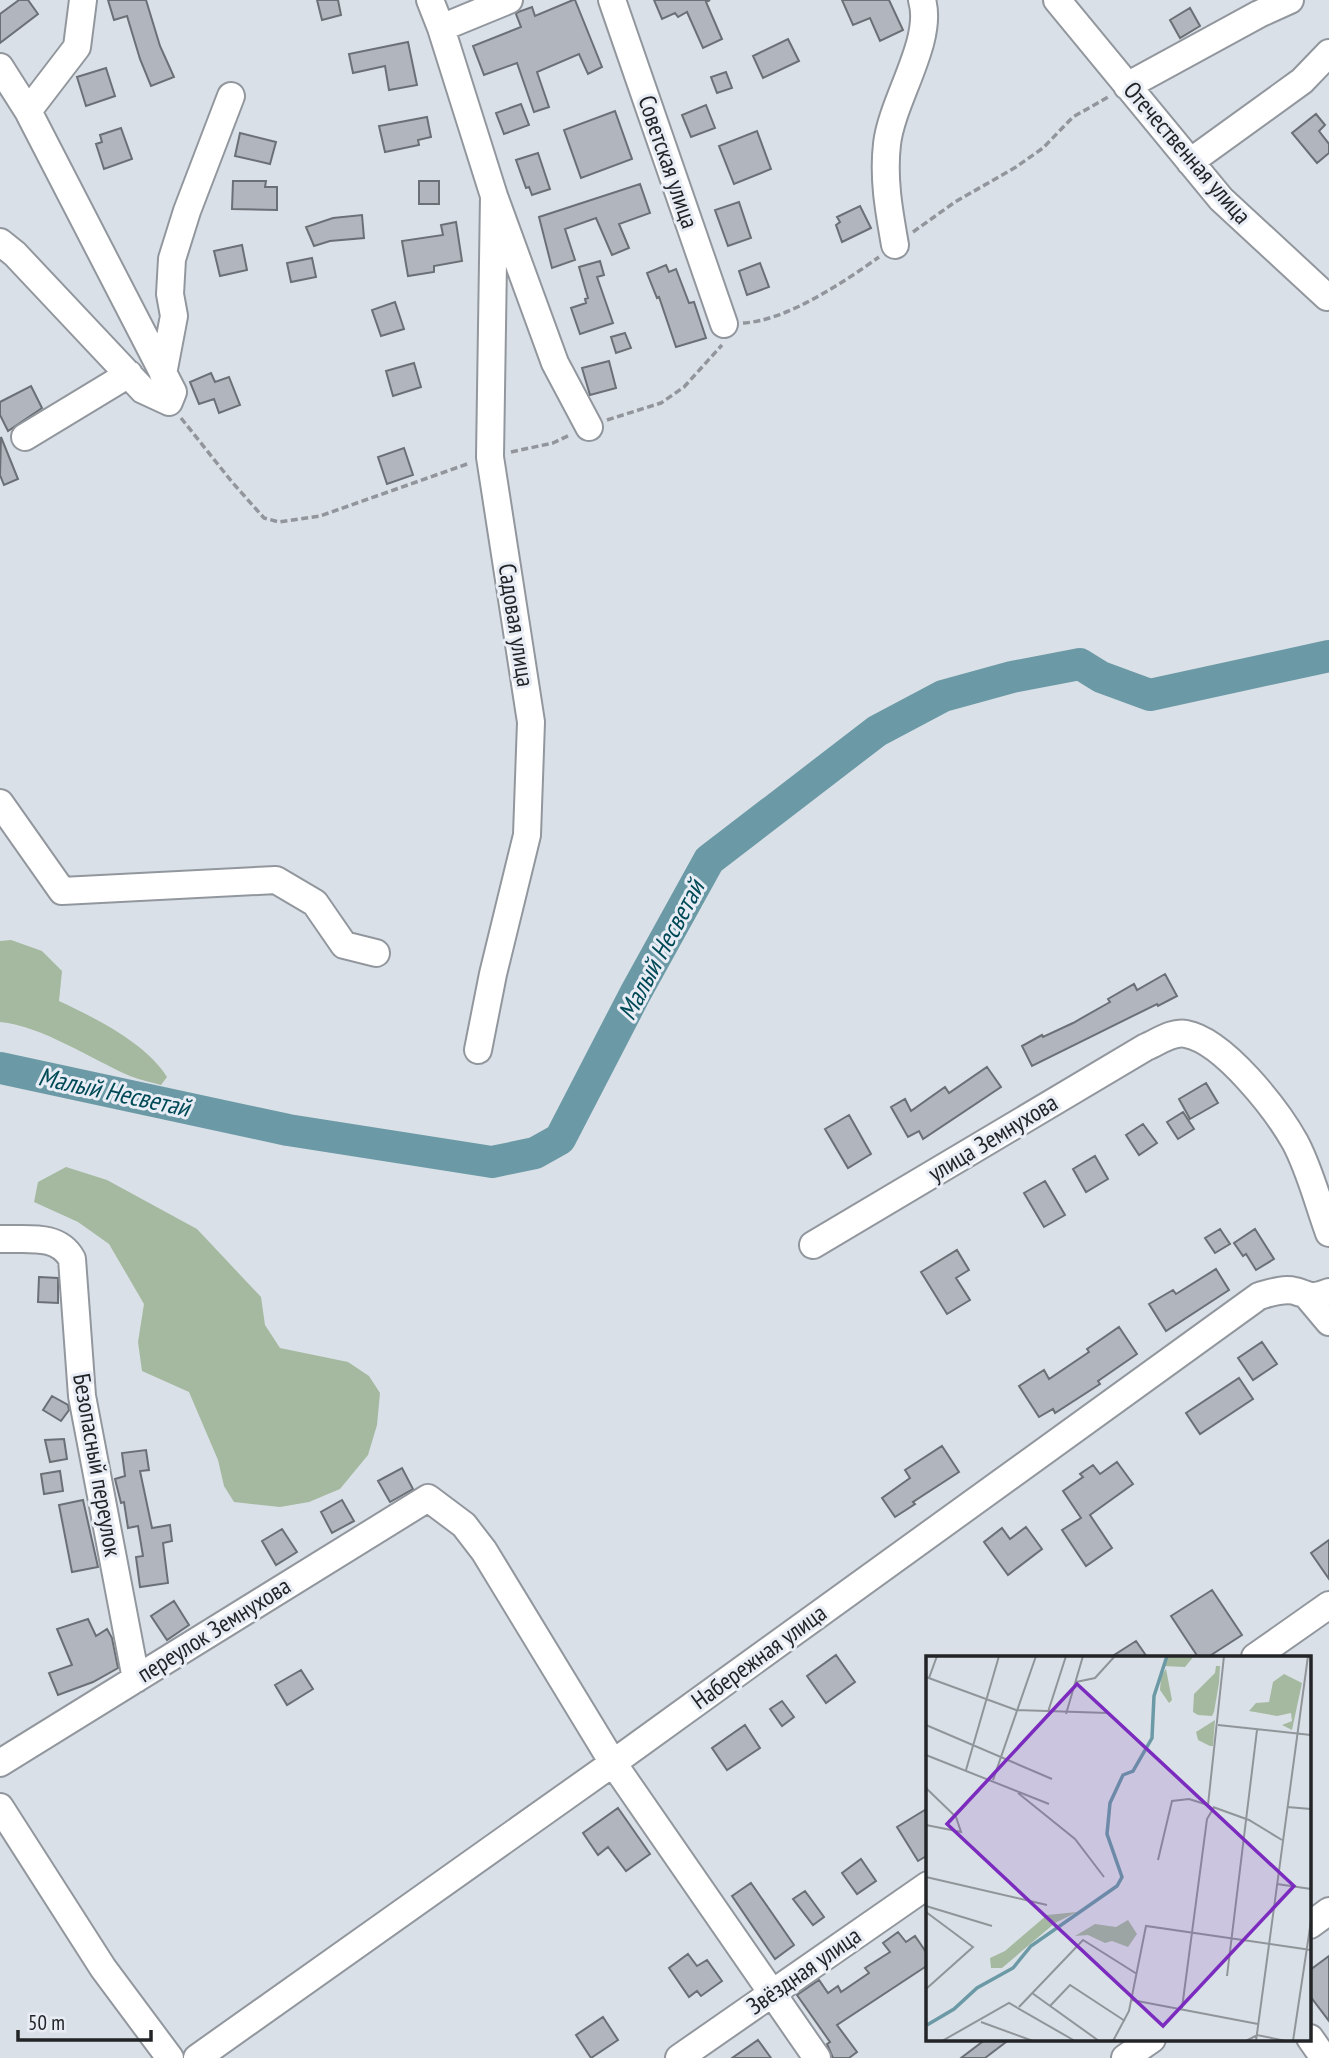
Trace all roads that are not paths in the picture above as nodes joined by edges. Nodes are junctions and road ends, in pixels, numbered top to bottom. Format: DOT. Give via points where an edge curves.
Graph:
graph roads {
  1 [pos="83,0"];
  2 [pos="430,0"];
  3 [pos="509,0"];
  4 [pos="612,0"];
  5 [pos="922,0"];
  6 [pos="1057,0"];
  7 [pos="1290,0"];
  8 [pos="441,28"];
  9 [pos="1329,53"];
  10 [pos="0,66"];
  11 [pos="1128,86"];
  12 [pos="231,96"];
  13 [pos="28,111"];
  14 [pos="1190,162"];
  15 [pos="494,196"];
  16 [pos="0,242"];
  17 [pos="895,246"];
  18 [pos="1327,297"];
  19 [pos="724,324"];
  20 [pos="129,374"];
  21 [pos="163,374"];
  22 [pos="589,427"];
  23 [pos="25,437"];
  24 [pos="0,803"];
  25 [pos="376,953"];
  26 [pos="478,1050"];
  27 [pos="1329,1233"];
  28 [pos="0,1239"];
  29 [pos="813,1245"];
  30 [pos="1319,1295"];
  31 [pos="1329,1322"];
  32 [pos="1329,1605"];
  33 [pos="1256,1656"];
  34 [pos="136,1679"];
  35 [pos="0,1763"];
  36 [pos="612,1763"];
  37 [pos="0,1807"];
  38 [pos="926,1886"];
  39 [pos="1329,1912"];
  40 [pos="1312,1924"];
  41 [pos="772,1993"];
  42 [pos="1151,2040"];
  43 [pos="1311,2040"];
  44 [pos="170,2058"];
  45 [pos="197,2058"];
  46 [pos="679,2058"];
  47 [pos="817,2058"];
  48 [pos="1125,2058"];
  49 [pos="1324,2058"];
  1 -- 13 [label="street" via="77,47"];
  2 -- 8 [label="street, Садовая улица"];
  3 -- 8 [label="street"];
  4 -- 19 [label="street, Советская улица"];
  5 -- 17 [label="street" via="926,12 923,33 887,142 885,181"];
  6 -- 11 [label="street, Отечественная улица"];
  7 -- 11 [label="street"];
  8 -- 15 [label="street, Садовая улица"];
  9 -- 14 [label="street" via="1302,81"];
  10 -- 13 [label="street"];
  11 -- 14 [label="street, Отечественная улица"];
  12 -- 21 [label="street" via="172,259 174,316"];
  13 -- 21 [label="street"];
  14 -- 18 [label="street, Отечественная улица" via="1221,199"];
  15 -- 22 [label="street, Садовая улица" via="555,363"];
  15 -- 26 [label="street, Садовая улица" via="489,457 531,722 527,835"];
  16 -- 20 [label="street"];
  20 -- 21 [label="street" via="143,390 169,402 173,392"];
  20 -- 23 [label="street"];
  24 -- 25 [label="street" via="62,891 276,880 316,903 344,945"];
  27 -- 29 [label="street, улица Земнухова" via="1296,1144 1275,1112 1220,1052 1186,1034 1175,1034"];
  28 -- 34 [label="street, Безопасный переулок" via="58,1242 72,1259 82,1396"];
  30 -- 31 [label="street"];
  30 -- 36 [label="street, Набережная улица" via="1277,1291 1259,1296"];
  32 -- 33 [label="street"];
  34 -- 35 [label="street, переулок Земнухова"];
  34 -- 36 [label="street, переулок Земнухова" via="428,1498 464,1525 484,1551"];
  36 -- 41 [label="street"];
  36 -- 45 [label="street, Набережная улица"];
  37 -- 44 [label="street" via="103,1968"];
  38 -- 41 [label="street, Звёздная улица"];
  39 -- 40 [label="street"];
  41 -- 46 [label="street, Звёздная улица"];
  41 -- 47 [label="street"];
  42 -- 48 [label="street"];
  43 -- 49 [label="street"];
}
